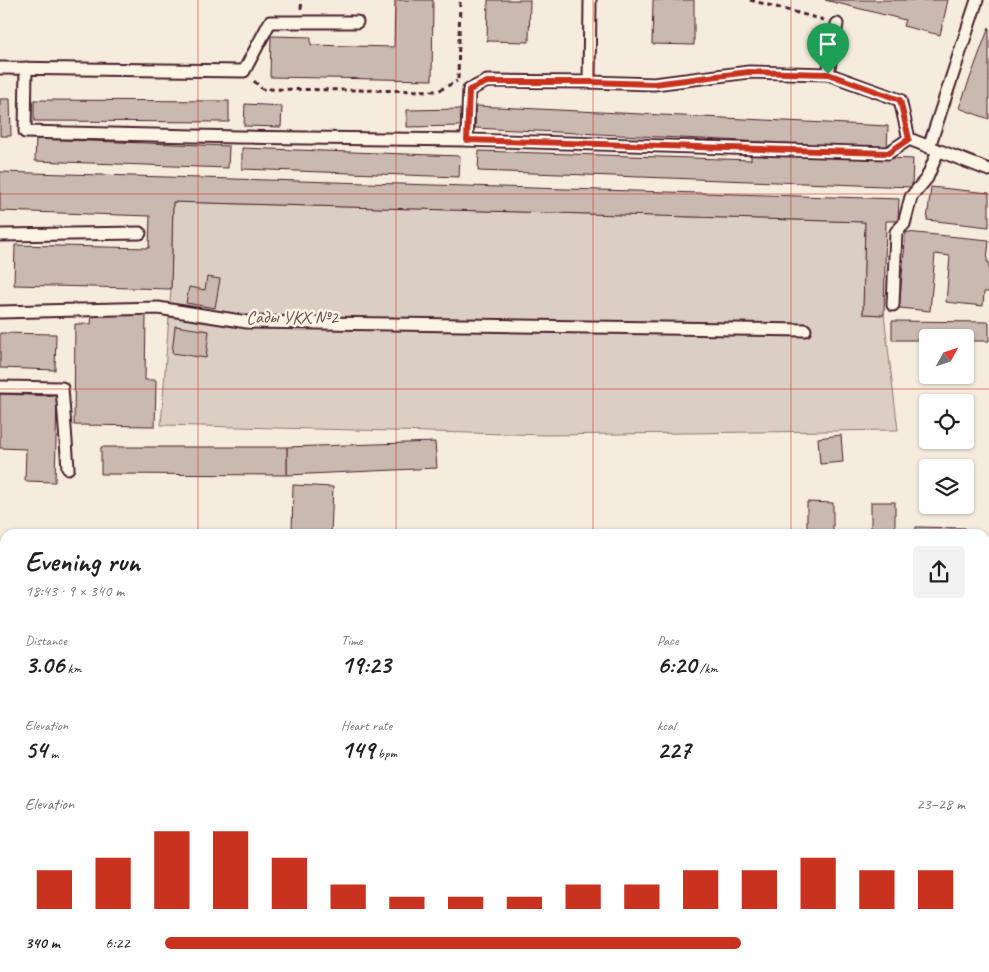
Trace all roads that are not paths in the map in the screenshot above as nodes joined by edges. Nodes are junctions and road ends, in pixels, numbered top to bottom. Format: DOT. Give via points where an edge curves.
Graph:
graph roads {
  1 [pos="590,0"];
  2 [pos="977,0"];
  3 [pos="357,22"];
  4 [pos="837,24"];
  5 [pos="0,68"];
  6 [pos="26,68"];
  7 [pos="828,74"];
  8 [pos="589,82"];
  9 [pos="909,139"];
  10 [pos="467,140"];
  11 [pos="933,149"];
  12 [pos="989,170"];
  13 [pos="140,233"];
  14 [pos="0,236"];
  15 [pos="892,305"];
  16 [pos="0,312"];
  17 [pos="805,330"];
  18 [pos="0,387"];
  19 [pos="68,468"];
  1 -- 8 [label="lane"];
  2 -- 11 [label="lane"];
  3 -- 6 [label="lane" via="270,22 244,71"];
  4 -- 7 [label="lane"];
  5 -- 6 [label="lane"];
  6 -- 10 [label="lane" via="25,132"];
  7 -- 8 [label="lane" via="749,72 654,84"];
  7 -- 9 [label="lane" via="900,100"];
  8 -- 10 [label="lane" via="487,82 469,90"];
  9 -- 10 [label="lane" via="888,153"];
  9 -- 11 [label="lane"];
  11 -- 12 [label="lane"];
  11 -- 15 [label="lane" via="927,178 911,197 904,224 896,232"];
  13 -- 14 [label="lane"];
  16 -- 17 [label="lane" via="158,308 247,322"];
  18 -- 19 [label="lane" via="62,388"];
}
